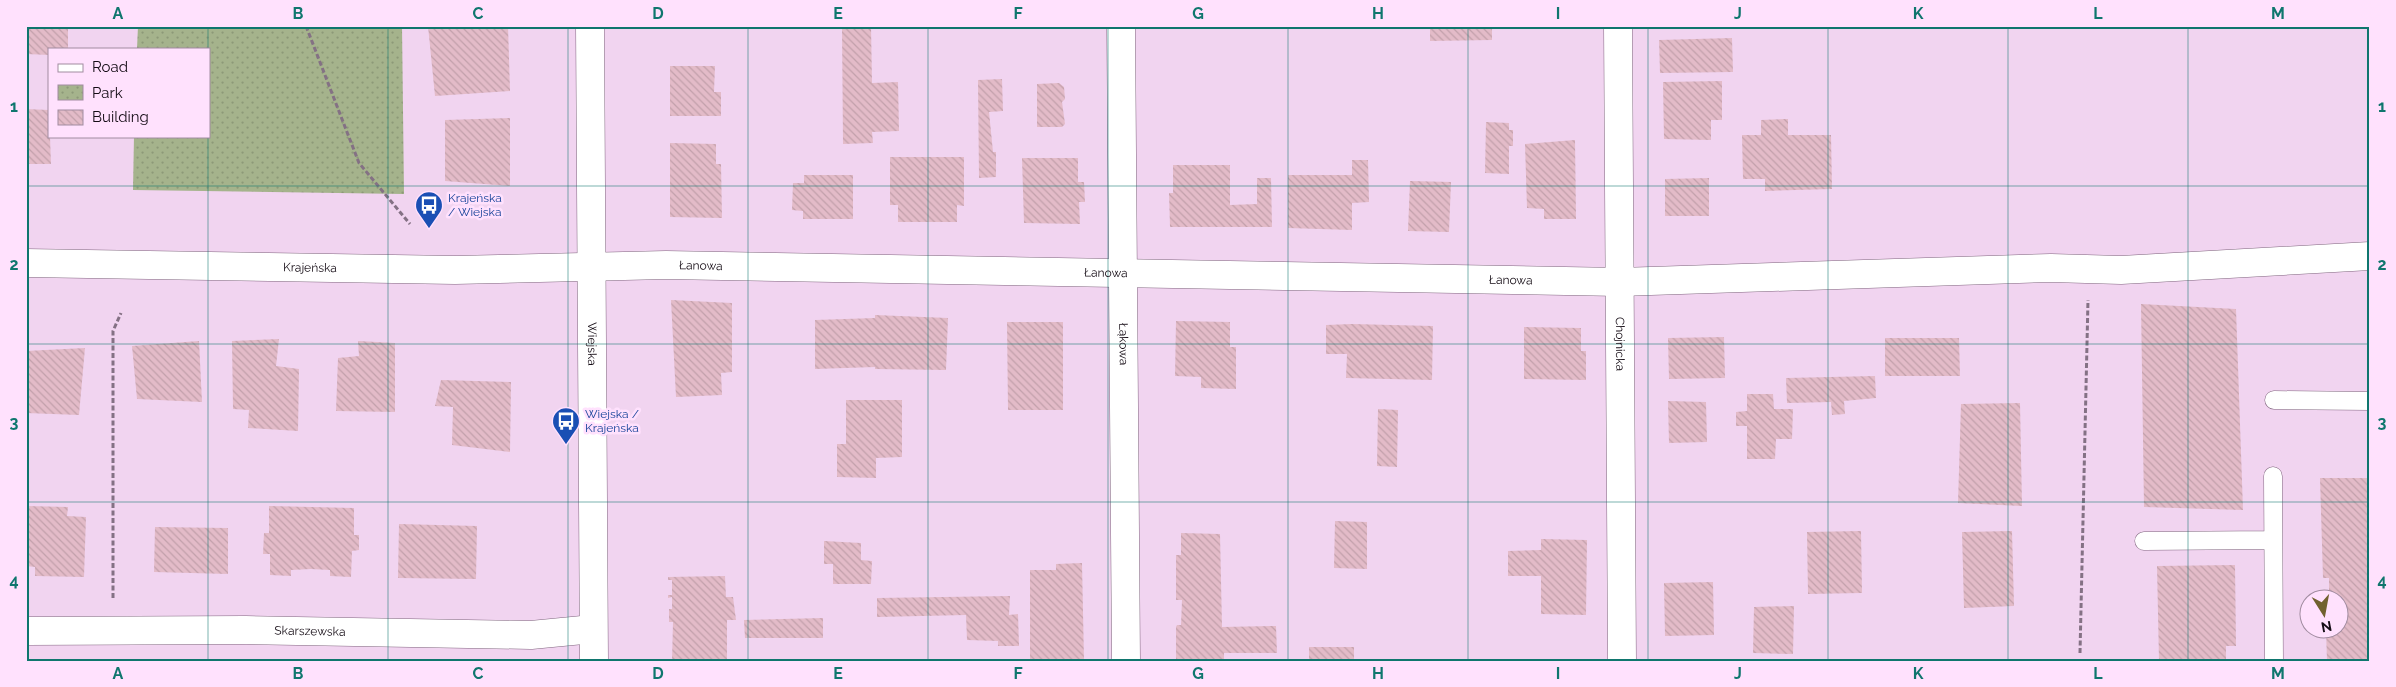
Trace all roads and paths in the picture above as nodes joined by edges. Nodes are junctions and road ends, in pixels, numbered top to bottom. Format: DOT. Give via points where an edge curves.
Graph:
graph roads {
  1 [pos="306,26"];
  2 [pos="590,26"];
  3 [pos="1121,26"];
  4 [pos="1618,26"];
  5 [pos="410,224"];
  6 [pos="2370,256"];
  7 [pos="26,263"];
  8 [pos="592,268"];
  9 [pos="2089,269"];
  10 [pos="1124,273"];
  11 [pos="1620,282"];
  12 [pos="121,313"];
  13 [pos="2274,400"];
  14 [pos="2370,401"];
  15 [pos="2273,476"];
  16 [pos="2273,540"];
  17 [pos="2144,541"];
  18 [pos="593,629"];
  19 [pos="26,631"];
  20 [pos="113,631"];
  21 [pos="2080,654"];
  22 [pos="594,661"];
  23 [pos="1126,661"];
  24 [pos="1622,661"];
  25 [pos="2274,661"];
  1 -- 5 [label="path" via="360,162"];
  2 -- 8 [label="street, Wiejska"];
  3 -- 10 [label="street, Łąkowa"];
  4 -- 11 [label="street, Chojnicka"];
  6 -- 9 [label="street, Łanowa"];
  7 -- 8 [label="street, Krajeńska" via="438,270"];
  8 -- 10 [label="street, Łanowa" via="666,266"];
  8 -- 18 [label="street, Wiejska"];
  9 -- 11 [label="street, Łanowa" via="1810,274"];
  9 -- 21 [label="path"];
  10 -- 11 [label="street, Łanowa"];
  10 -- 23 [label="street, Łąkowa"];
  11 -- 24 [label="street, Chojnicka"];
  12 -- 20 [label="path" via="113,331"];
  13 -- 14 [label="lane"];
  15 -- 16 [label="lane"];
  16 -- 17 [label="lane"];
  16 -- 25 [label="lane"];
  18 -- 20 [label="street, Skarszewska" via="531,635"];
  18 -- 22 [label="street, Wiejska"];
  19 -- 20 [label="street, Skarszewska"];
}
